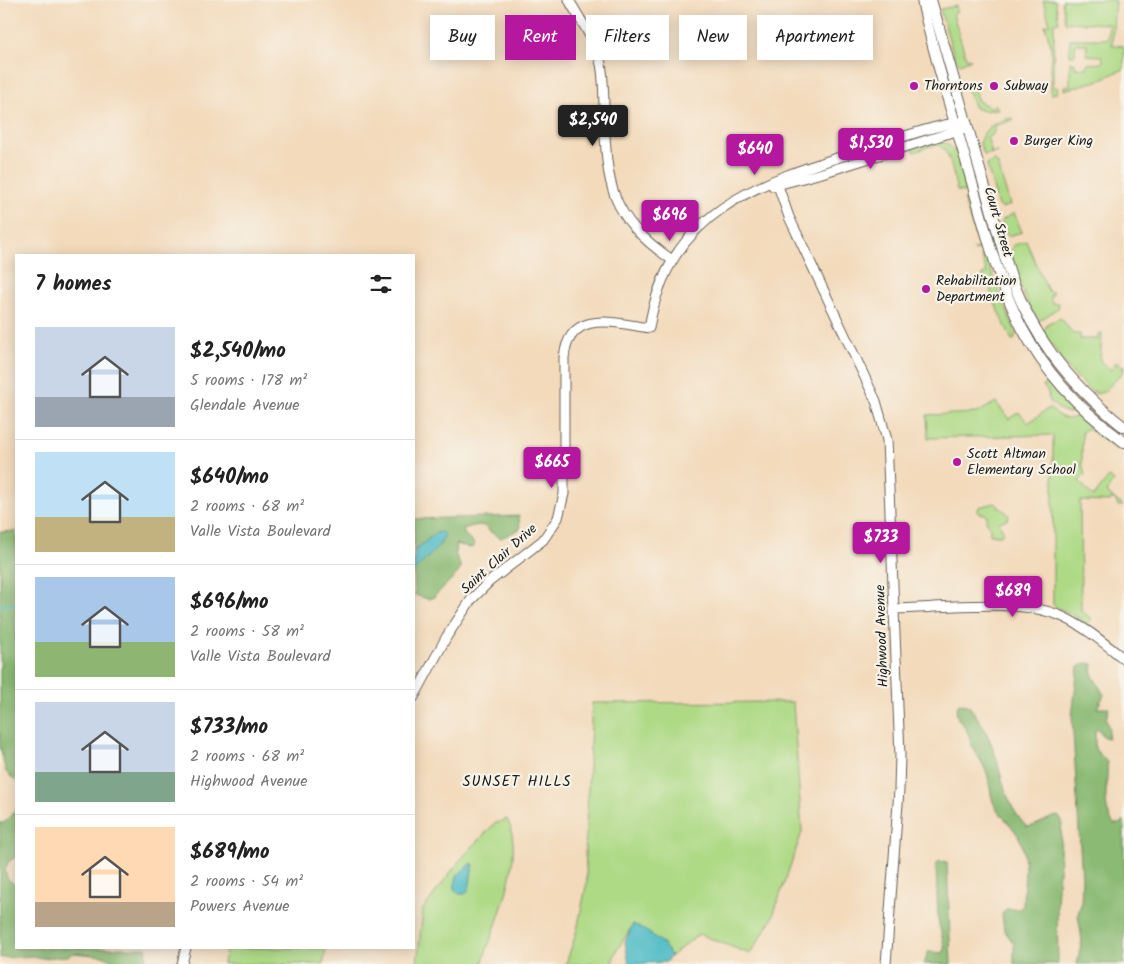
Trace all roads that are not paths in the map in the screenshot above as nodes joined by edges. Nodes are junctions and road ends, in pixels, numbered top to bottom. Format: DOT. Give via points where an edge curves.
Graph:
graph roads {
  1 [pos="568,0"];
  2 [pos="922,0"];
  3 [pos="931,0"];
  4 [pos="959,126"];
  5 [pos="777,182"];
  6 [pos="672,260"];
  7 [pos="1124,427"];
  8 [pos="1124,442"];
  9 [pos="895,609"];
  10 [pos="1124,658"];
  11 [pos="415,695"];
  12 [pos="186,949"];
  13 [pos="182,964"];
  14 [pos="886,964"];
  1 -- 6 [label="street" via="592,40 601,63 606,167 612,192 630,224"];
  2 -- 4 [label="main road, Court Street"];
  3 -- 7 [label="main road, Court Street" via="1021,304 1064,373"];
  4 -- 5 [label="street" via="822,174"];
  4 -- 8 [label="main road, Court Street" via="1001,282 1022,331 1044,366 1070,397"];
  5 -- 6 [label="street" via="744,194 702,223"];
  5 -- 9 [label="street, Highwood Avenue" via="789,217 882,416 890,467"];
  6 -- 11 [label="street, Saint Clair Drive" via="654,301 649,328 595,322 579,328 569,339 564,358 564,494 558,518 543,540 489,582 462,612"];
  9 -- 10 [label="street" via="1009,606 1039,609 1075,623"];
  9 -- 14 [label="street, Highwood Avenue" via="899,790"];
  12 -- 13 [label="street"];
}
